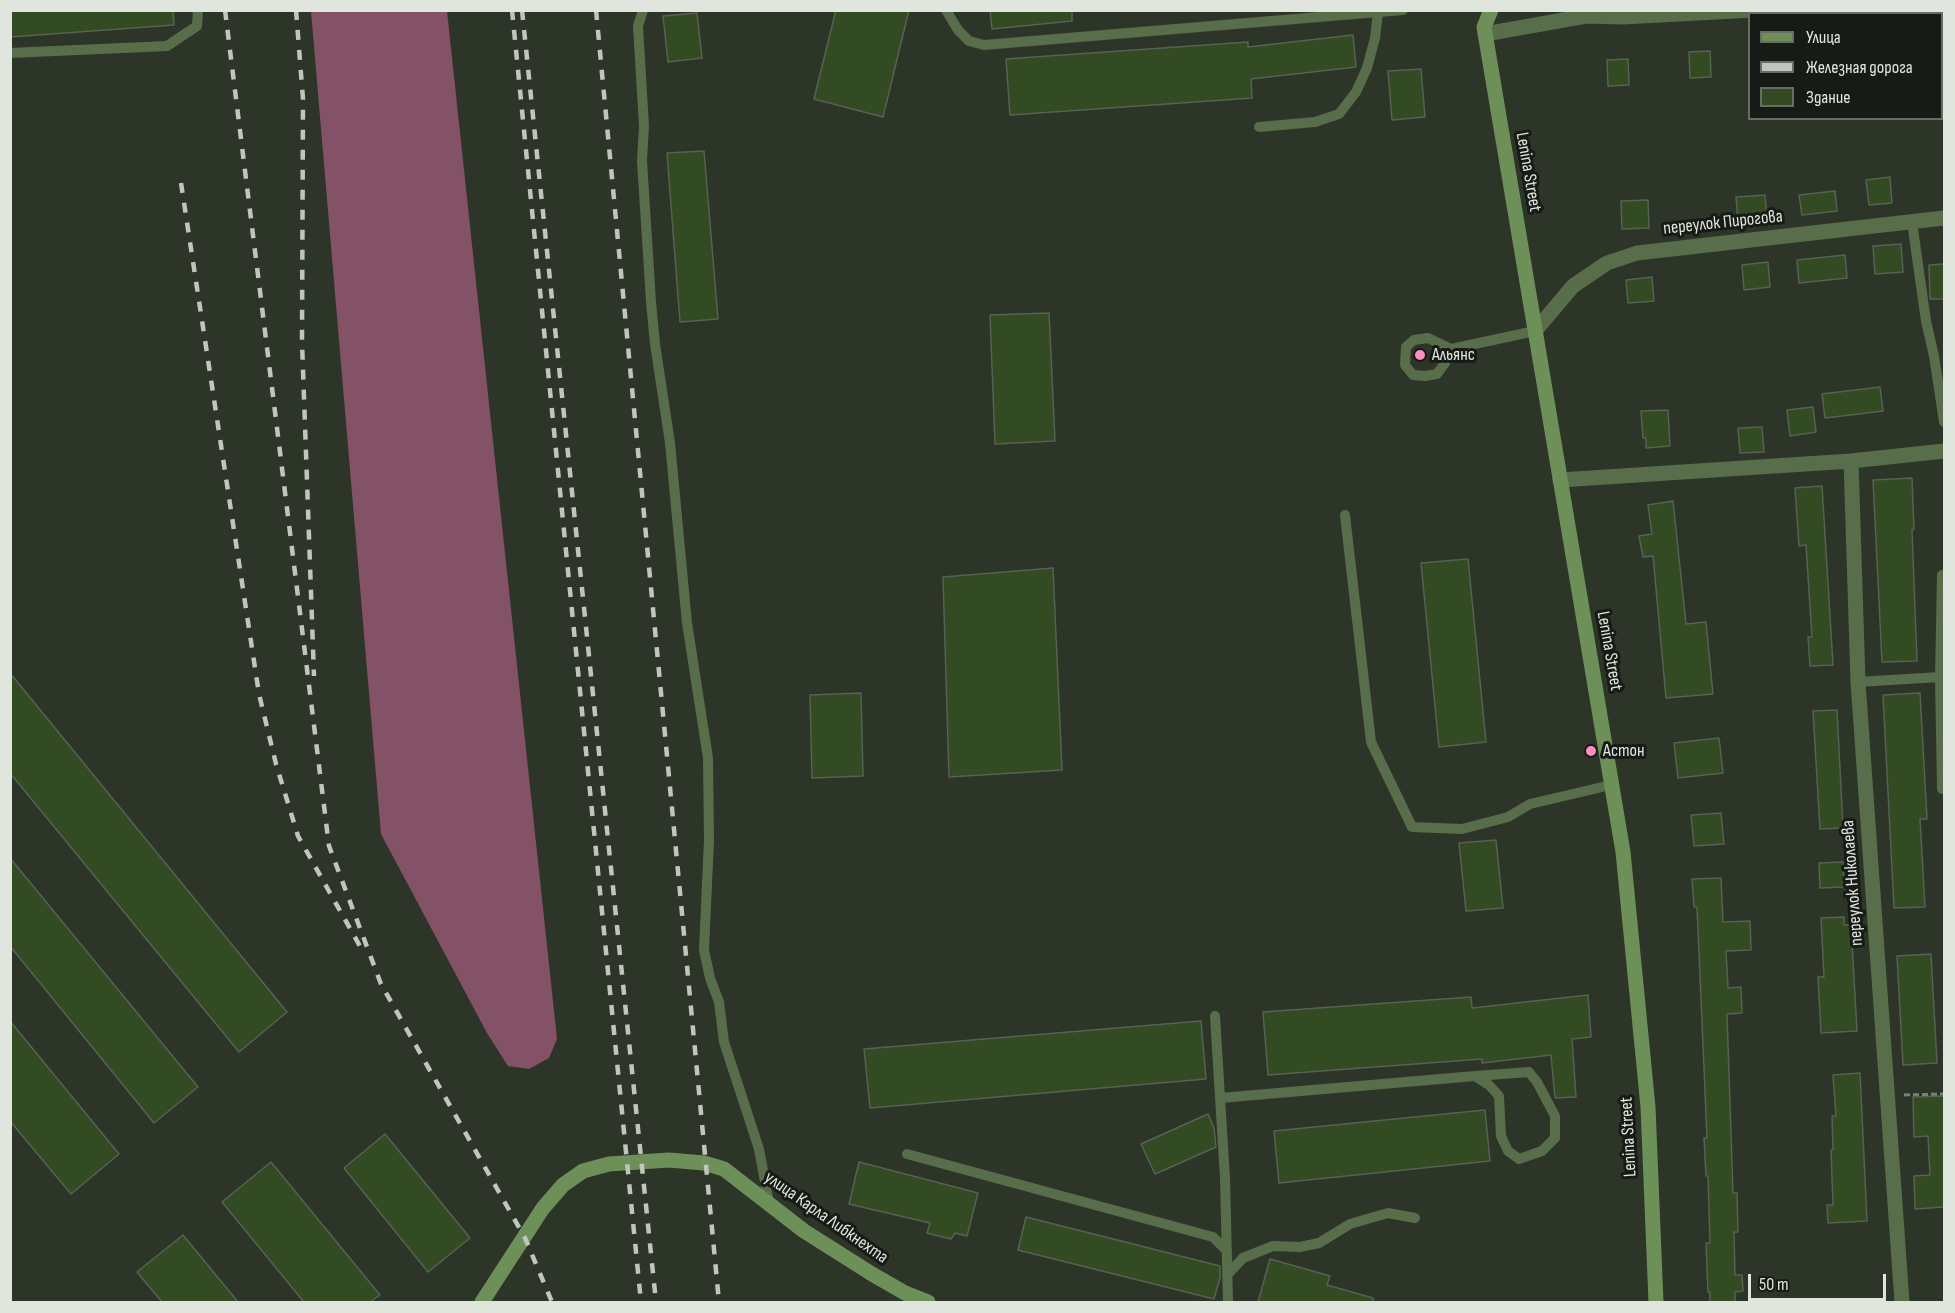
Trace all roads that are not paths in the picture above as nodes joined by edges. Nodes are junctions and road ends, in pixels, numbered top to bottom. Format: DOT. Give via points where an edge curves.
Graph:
graph roads {
  1 [pos="198,10"];
  2 [pos="643,10"];
  3 [pos="946,10"];
  4 [pos="1403,10"];
  5 [pos="1481,10"];
  6 [pos="1491,10"];
  7 [pos="1753,10"];
  8 [pos="1378,13"];
  9 [pos="1292,15"];
  10 [pos="1484,31"];
  11 [pos="10,53"];
  12 [pos="1259,127"];
  13 [pos="1944,218"];
  14 [pos="1912,222"];
  15 [pos="1535,332"];
  16 [pos="1451,349"];
  17 [pos="1944,422"];
  18 [pos="1944,451"];
  19 [pos="1851,460"];
  20 [pos="1560,480"];
  21 [pos="1345,515"];
  22 [pos="1942,574"];
  23 [pos="1940,677"];
  24 [pos="1858,682"];
  25 [pos="1611,785"];
  26 [pos="1942,789"];
  27 [pos="1215,1016"];
  28 [pos="1475,1076"];
  29 [pos="1220,1098"];
  30 [pos="907,1154"];
  31 [pos="768,1203"];
  32 [pos="1415,1218"];
  33 [pos="1227,1251"];
  34 [pos="1227,1275"];
  35 [pos="482,1302"];
  36 [pos="928,1302"];
  37 [pos="1228,1302"];
  38 [pos="1656,1302"];
  39 [pos="1902,1302"];
  1 -- 11 [label="lane" via="197,26 167,46"];
  2 -- 31 [label="lane" via="638,26 644,126 642,161 653,323 670,443 687,623 708,758 704,950 719,1002 724,1042 759,1149"];
  3 -- 9 [label="lane" via="969,41 984,45"];
  4 -- 8 [label="lane"];
  5 -- 10 [label="street, Lenina Street"];
  6 -- 10 [label="main road"];
  7 -- 10 [label="street" via="1586,16"];
  8 -- 9 [label="lane"];
  8 -- 12 [label="lane" via="1367,68 1356,92 1339,114 1315,122"];
  10 -- 15 [label="main road, Lenina Street"];
  13 -- 14 [label="street, переулок Пирогова"];
  14 -- 15 [label="street, переулок Пирогова" via="1637,252 1607,263 1573,286"];
  14 -- 17 [label="lane"];
  15 -- 16 [label="lane"];
  15 -- 20 [label="main road, Lenina Street"];
  16 -- 16 [label="lane" via="1428,338 1414,340 1406,347 1406,364 1413,375 1437,374"];
  18 -- 19 [label="street"];
  19 -- 20 [label="street"];
  19 -- 24 [label="street, переулок Николаева"];
  20 -- 25 [label="main road, Lenina Street"];
  21 -- 25 [label="lane" via="1371,742 1412,827 1462,829 1508,817 1530,804"];
  22 -- 23 [label="lane"];
  23 -- 24 [label="lane"];
  23 -- 26 [label="lane"];
  24 -- 39 [label="street, переулок Николаева"];
  25 -- 38 [label="main road, Lenina Street" via="1623,852 1648,1107"];
  27 -- 29 [label="lane"];
  28 -- 28 [label="lane" via="1529,1072 1555,1116 1555,1138 1542,1151 1519,1159 1508,1151 1501,1136 1499,1096"];
  28 -- 29 [label="lane"];
  29 -- 33 [label="lane"];
  30 -- 33 [label="lane" via="1213,1237"];
  31 -- 35 [label="main road, улица Карла Либкнехта" via="724,1170 704,1163 642,1160 583,1171 563,1185 543,1208"];
  31 -- 36 [label="main road, улица Карла Либкнехта" via="872,1274"];
  32 -- 34 [label="lane" via="1388,1214 1350,1224 1319,1243 1273,1246 1243,1258"];
  33 -- 34 [label="lane"];
  34 -- 37 [label="lane"];
}
